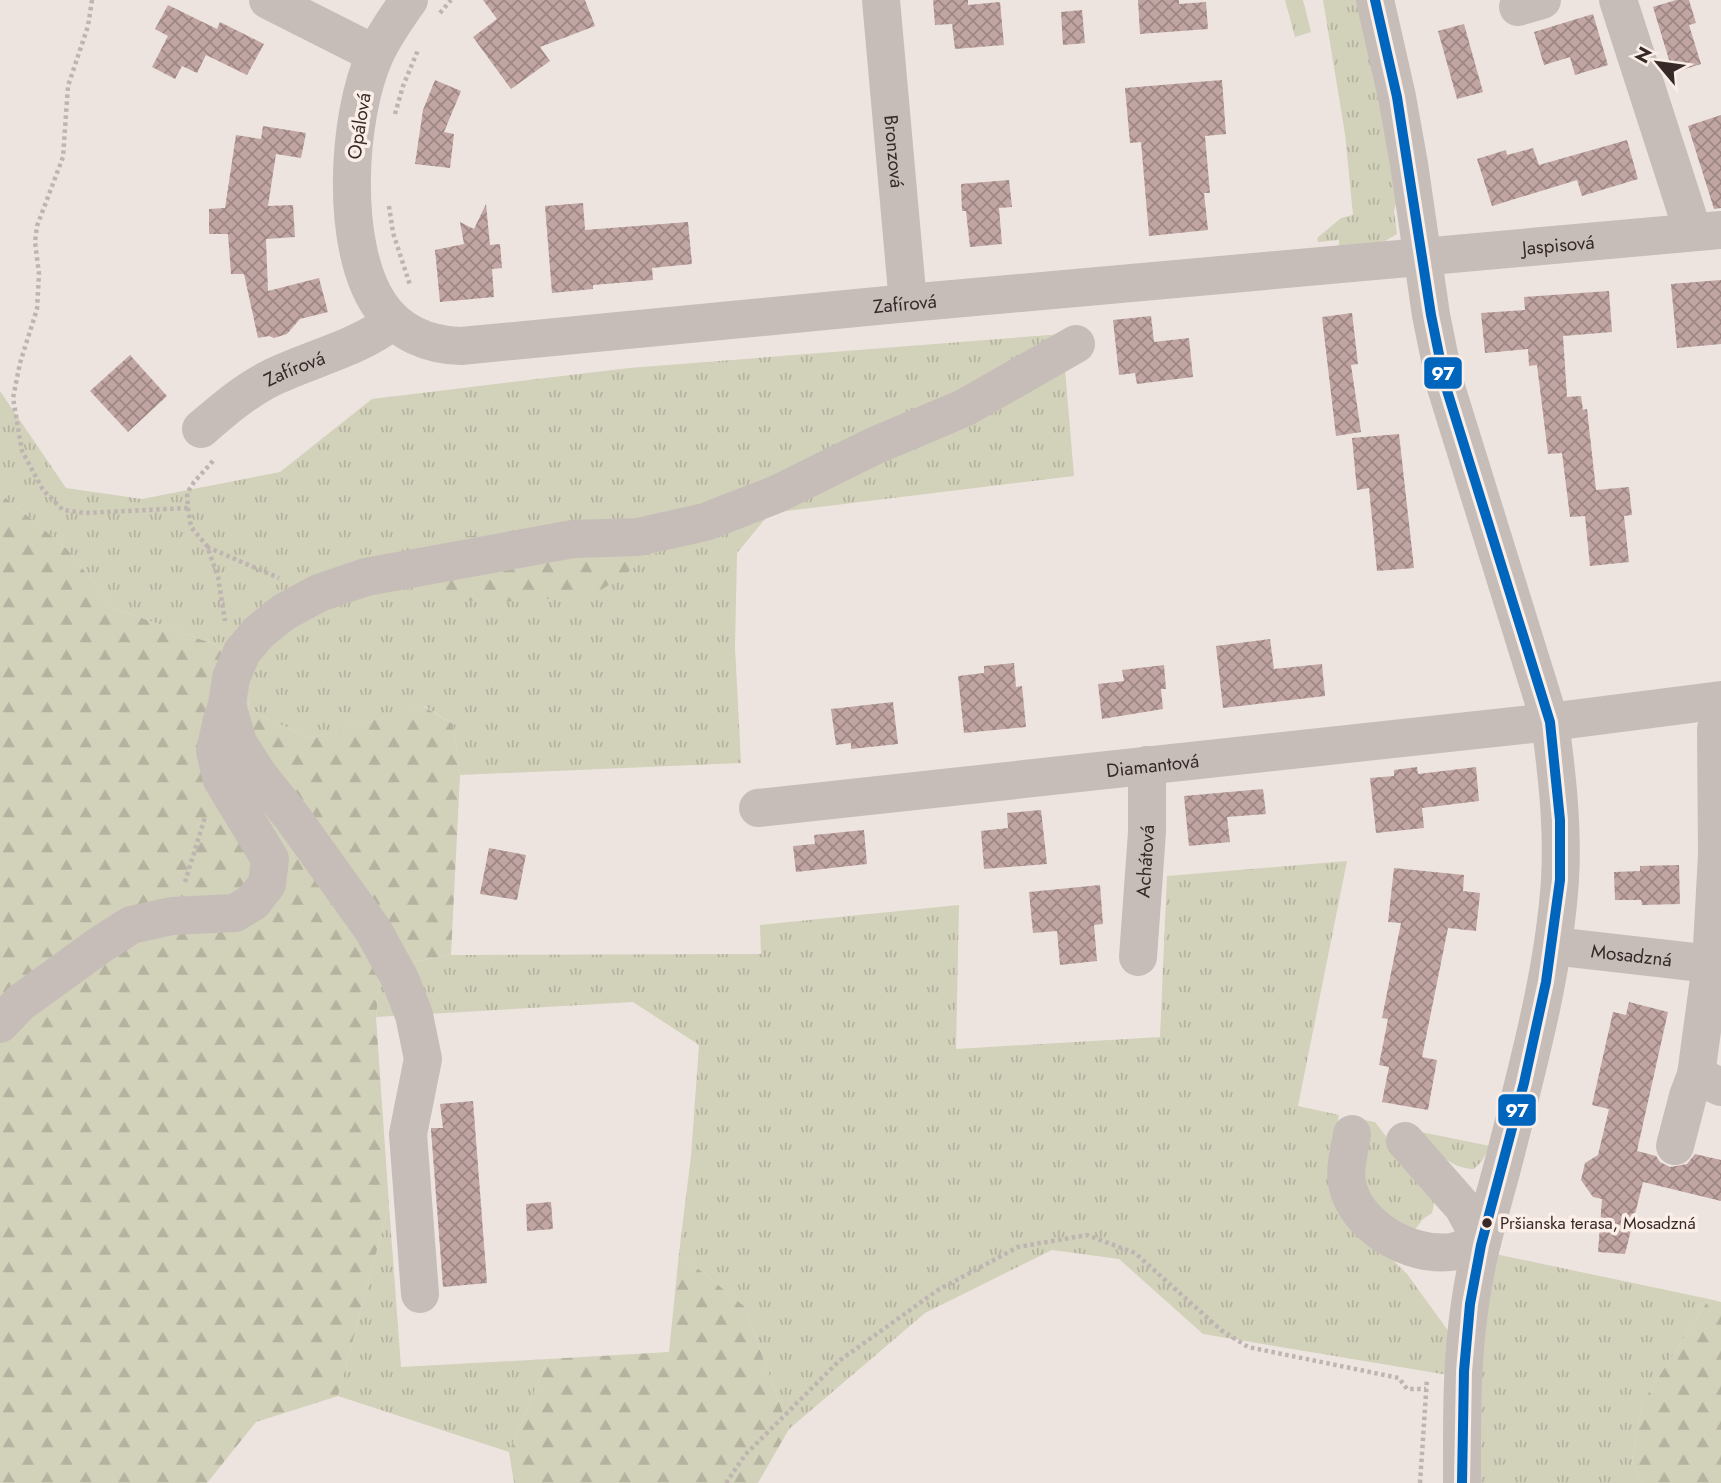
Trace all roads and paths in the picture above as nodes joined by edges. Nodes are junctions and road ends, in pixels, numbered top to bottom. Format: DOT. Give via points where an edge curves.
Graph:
graph roads {
  1 [pos="92,0"];
  2 [pos="268,0"];
  3 [pos="451,0"];
  4 [pos="881,0"];
  5 [pos="1374,0"];
  6 [pos="1618,0"];
  7 [pos="423,9"];
  8 [pos="419,47"];
  9 [pos="375,54"];
  10 [pos="391,127"];
  11 [pos="370,200"];
  12 [pos="1707,231"];
  13 [pos="1423,256"];
  14 [pos="908,303"];
  15 [pos="403,306"];
  16 [pos="1076,344"];
  17 [pos="211,440"];
  18 [pos="188,508"];
  19 [pos="206,546"];
  20 [pos="319,593"];
  21 [pos="229,691"];
  22 [pos="1719,714"];
  23 [pos="1550,722"];
  24 [pos="1147,765"];
  25 [pos="758,808"];
  26 [pos="207,811"];
  27 [pos="1719,855"];
  28 [pos="172,916"];
  29 [pos="1553,946"];
  30 [pos="1138,957"];
  31 [pos="1710,964"];
  32 [pos="0,1024"];
  33 [pos="1709,1081"];
  34 [pos="1352,1134"];
  35 [pos="1405,1141"];
  36 [pos="1675,1146"];
  37 [pos="1482,1242"];
  38 [pos="420,1294"];
  39 [pos="1427,1376"];
  40 [pos="1426,1389"];
  41 [pos="726,1483"];
  42 [pos="1420,1483"];
  43 [pos="1462,1483"];
  1 -- 18 [label="path" via="68,86 63,157 37,226 37,309 13,398 22,451 43,490 63,509 85,513"];
  2 -- 9 [label="street"];
  3 -- 7 [label="path"];
  4 -- 14 [label="street, Bronzová"];
  5 -- 13 [label="street" via="1397,97"];
  6 -- 12 [label="street, Jaspisová"];
  7 -- 9 [label="street, Opálová"];
  8 -- 10 [label="path"];
  9 -- 11 [label="street, Opálová" via="357,121 352,173"];
  11 -- 15 [label="path" via="393,233"];
  11 -- 15 [label="street, Zafírová" via="356,230 369,283 379,304"];
  12 -- 13 [label="street, Jaspisová"];
  13 -- 14 [label="street, Zafírová"];
  13 -- 23 [label="street" via="1445,384"];
  14 -- 15 [label="street, Zafírová" via="461,346 417,338"];
  15 -- 17 [label="street, Zafírová" via="375,335 244,394"];
  16 -- 20 [label="street" via="964,408 705,522 638,537 573,539 378,574"];
  17 -- 18 [label="path" via="187,493"];
  18 -- 19 [label="path" via="191,527"];
  19 -- 20 [label="path"];
  19 -- 21 [label="path" via="218,578 225,620"];
  20 -- 21 [label="street" via="259,632 242,652"];
  21 -- 28 [label="street" via="215,751 222,780 270,859 267,884 253,902 235,913"];
  21 -- 38 [label="street" via="238,743 373,930 414,1015 423,1059 408,1134"];
  22 -- 23 [label="street"];
  22 -- 27 [label="street"];
  23 -- 24 [label="street, Diamantová"];
  23 -- 29 [label="street" via="1561,825"];
  24 -- 25 [label="street, Diamantová"];
  24 -- 30 [label="street, Achátová"];
  26 -- 28 [label="path"];
  27 -- 31 [label="street"];
  28 -- 32 [label="street" via="131,925 20,1003"];
  29 -- 31 [label="street, Mosadzná"];
  29 -- 37 [label="street"];
  31 -- 33 [label="street"];
  33 -- 36 [label="street" via="1688,1096"];
  34 -- 37 [label="street" via="1346,1180 1350,1196 1376,1228 1420,1250 1451,1252"];
  35 -- 37 [label="street" via="1463,1207"];
  37 -- 43 [label="street" via="1464,1361"];
  39 -- 40 [label="path"];
  40 -- 41 [label="path" via="1407,1389 1399,1378 1248,1347 1221,1330 1135,1254 1087,1235 1018,1247 938,1290 839,1362 745,1455"];
  40 -- 42 [label="path"];
}
